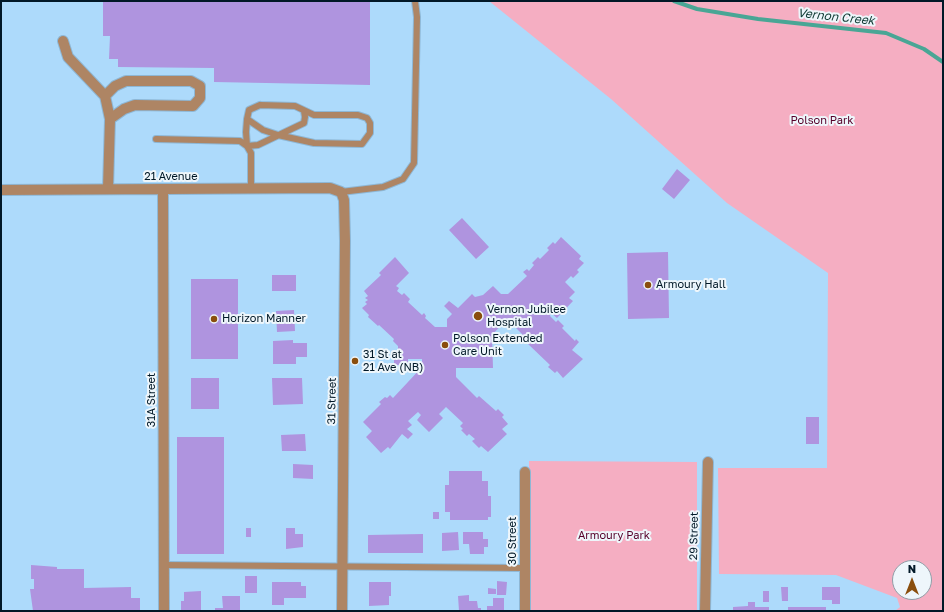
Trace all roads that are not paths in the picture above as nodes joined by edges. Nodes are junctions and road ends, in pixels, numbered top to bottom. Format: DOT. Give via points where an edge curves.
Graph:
graph roads {
  1 [pos="415,1"];
  2 [pos="63,41"];
  3 [pos="105,96"];
  4 [pos="304,111"];
  5 [pos="110,119"];
  6 [pos="247,119"];
  7 [pos="278,135"];
  8 [pos="156,140"];
  9 [pos="248,146"];
  10 [pos="108,189"];
  11 [pos="164,189"];
  12 [pos="251,189"];
  13 [pos="1,190"];
  14 [pos="341,192"];
  15 [pos="708,462"];
  16 [pos="525,472"];
  17 [pos="163,565"];
  18 [pos="342,565"];
  19 [pos="525,568"];
  20 [pos="164,611"];
  21 [pos="342,611"];
  22 [pos="525,611"];
  23 [pos="705,611"];
  1 -- 14 [label="lane" via="417,17 414,163 404,179 384,187"];
  2 -- 3 [label="street" via="68,57"];
  3 -- 5 [label="street"];
  3 -- 5 [label="street" via="115,86 126,81 191,81 200,86 200,98 193,106 135,106 124,109"];
  4 -- 6 [label="lane" via="295,106 260,106 248,110"];
  4 -- 7 [label="lane" via="304,123"];
  4 -- 7 [label="lane" via="314,115 358,115 367,118 370,133 362,144 314,144"];
  5 -- 10 [label="street"];
  6 -- 7 [label="lane" via="263,130"];
  6 -- 9 [label="lane"];
  7 -- 9 [label="lane" via="258,145"];
  8 -- 9 [label="lane" via="240,141"];
  9 -- 12 [label="lane" via="251,153"];
  10 -- 11 [label="street, 21 Avenue"];
  10 -- 13 [label="street, 21 Avenue"];
  11 -- 12 [label="street, 21 Avenue"];
  11 -- 17 [label="street, 31A Street"];
  12 -- 14 [label="street, 21 Avenue" via="330,188"];
  14 -- 18 [label="street, 31 Street" via="344,200 346,241"];
  15 -- 23 [label="street, 29 Street"];
  16 -- 19 [label="street, 30 Street"];
  17 -- 18 [label="lane"];
  17 -- 20 [label="street, 31A Street"];
  18 -- 19 [label="lane"];
  18 -- 21 [label="street, 31 Street"];
  19 -- 22 [label="street, 30 Street"];
}
